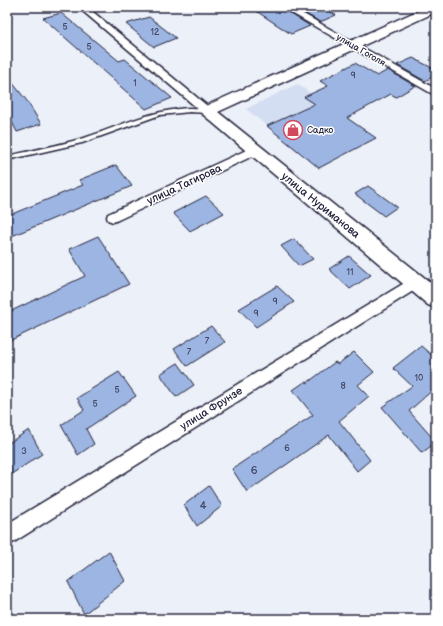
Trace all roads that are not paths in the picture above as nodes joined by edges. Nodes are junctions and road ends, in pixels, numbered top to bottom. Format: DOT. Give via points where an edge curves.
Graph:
graph roads {
  1 [pos="82,7"];
  2 [pos="285,7"];
  3 [pos="436,7"];
  4 [pos="353,46"];
  5 [pos="436,93"];
  6 [pos="207,111"];
  7 [pos="255,150"];
  8 [pos="7,158"];
  9 [pos="112,217"];
  10 [pos="416,282"];
  11 [pos="436,299"];
  12 [pos="7,535"];
  1 -- 6 [label="street, улица Нуриманова"];
  2 -- 4 [label="street, улица Гоголя"];
  3 -- 4 [label="main road"];
  4 -- 5 [label="street, улица Гоголя"];
  4 -- 6 [label="main road"];
  6 -- 7 [label="main road, улица Нуриманова"];
  6 -- 8 [label="lane" via="178,109 153,114 91,138"];
  7 -- 9 [label="street, улица Тагирова"];
  7 -- 10 [label="main road, улица Нуриманова"];
  10 -- 11 [label="main road, улица Нуриманова"];
  10 -- 12 [label="street, улица Фрунзе"];
}
